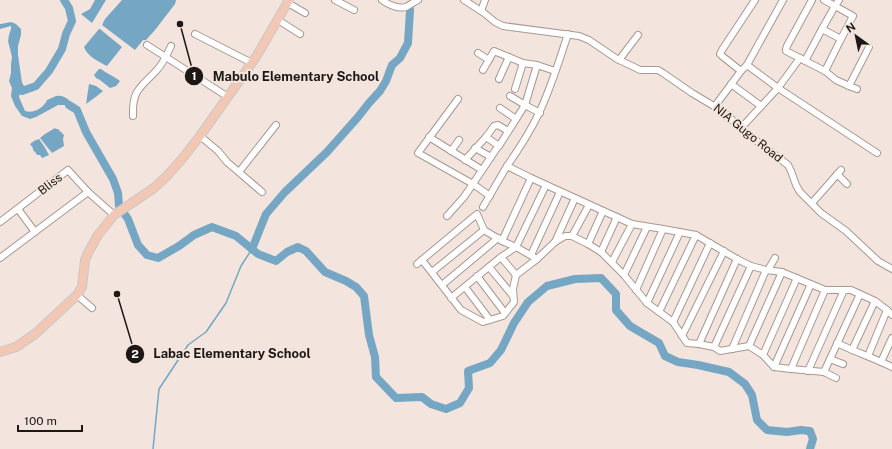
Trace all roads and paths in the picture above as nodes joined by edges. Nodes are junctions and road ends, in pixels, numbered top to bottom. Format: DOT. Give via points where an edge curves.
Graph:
graph roads {
  1 [pos="335,0"];
  2 [pos="382,0"];
  3 [pos="418,0"];
  4 [pos="464,0"];
  5 [pos="485,0"];
  6 [pos="756,0"];
  7 [pos="782,0"];
  8 [pos="812,0"];
  9 [pos="824,0"];
  10 [pos="839,0"];
  11 [pos="289,1"];
  12 [pos="835,6"];
  13 [pos="354,10"];
  14 [pos="481,11"];
  15 [pos="305,13"];
  16 [pos="278,20"];
  17 [pos="822,28"];
  18 [pos="196,34"];
  19 [pos="300,34"];
  20 [pos="568,34"];
  21 [pos="638,35"];
  22 [pos="841,39"];
  23 [pos="147,45"];
  24 [pos="171,46"];
  25 [pos="869,47"];
  26 [pos="478,53"];
  27 [pos="166,57"];
  28 [pos="509,57"];
  29 [pos="802,59"];
  30 [pos="489,60"];
  31 [pos="619,60"];
  32 [pos="252,63"];
  33 [pos="523,63"];
  34 [pos="537,65"];
  35 [pos="747,65"];
  36 [pos="483,70"];
  37 [pos="555,71"];
  38 [pos="741,71"];
  39 [pos="825,71"];
  40 [pos="499,79"];
  41 [pos="731,84"];
  42 [pos="849,86"];
  43 [pos="778,88"];
  44 [pos="515,89"];
  45 [pos="857,89"];
  46 [pos="510,96"];
  47 [pos="228,97"];
  48 [pos="458,99"];
  49 [pos="525,105"];
  50 [pos="715,106"];
  51 [pos="761,106"];
  52 [pos="500,108"];
  53 [pos="540,113"];
  54 [pos="133,116"];
  55 [pos="516,119"];
  56 [pos="276,125"];
  57 [pos="741,128"];
  58 [pos="508,131"];
  59 [pos="200,136"];
  60 [pos="486,136"];
  61 [pos="429,137"];
  62 [pos="459,140"];
  63 [pos="499,145"];
  64 [pos="475,148"];
  65 [pos="451,151"];
  66 [pos="877,153"];
  67 [pos="491,157"];
  68 [pos="465,160"];
  69 [pos="508,166"];
  70 [pos="482,170"];
  71 [pos="239,172"];
  72 [pos="531,178"];
  73 [pos="473,184"];
  74 [pos="847,184"];
  75 [pos="546,185"];
  76 [pos="88,192"];
  77 [pos="262,192"];
  78 [pos="560,192"];
  79 [pos="490,196"];
  80 [pos="575,198"];
  81 [pos="812,203"];
  82 [pos="588,205"];
  83 [pos="483,207"];
  84 [pos="18,209"];
  85 [pos="603,211"];
  86 [pos="117,213"];
  87 [pos="447,216"];
  88 [pos="617,217"];
  89 [pos="0,222"];
  90 [pos="632,224"];
  91 [pos="647,227"];
  92 [pos="663,229"];
  93 [pos="484,230"];
  94 [pos="35,232"];
  95 [pos="680,232"];
  96 [pos="696,235"];
  97 [pos="572,236"];
  98 [pos="500,240"];
  99 [pos="555,242"];
  100 [pos="710,243"];
  101 [pos="588,244"];
  102 [pos="516,247"];
  103 [pos="724,251"];
  104 [pos="601,252"];
  105 [pos="531,255"];
  106 [pos="501,257"];
  107 [pos="0,258"];
  108 [pos="775,258"];
  109 [pos="537,259"];
  110 [pos="737,259"];
  111 [pos="612,262"];
  112 [pos="489,266"];
  113 [pos="751,266"];
  114 [pos="767,270"];
  115 [pos="892,270"];
  116 [pos="432,272"];
  117 [pos="782,272"];
  118 [pos="624,275"];
  119 [pos="477,276"];
  120 [pos="516,276"];
  121 [pos="797,278"];
  122 [pos="811,284"];
  123 [pos="442,286"];
  124 [pos="465,287"];
  125 [pos="636,290"];
  126 [pos="825,290"];
  127 [pos="844,290"];
  128 [pos="860,294"];
  129 [pos="77,295"];
  130 [pos="513,297"];
  131 [pos="452,298"];
  132 [pos="875,301"];
  133 [pos="647,303"];
  134 [pos="92,308"];
  135 [pos="659,312"];
  136 [pos="890,312"];
  137 [pos="505,313"];
  138 [pos="490,320"];
  139 [pos="673,322"];
  140 [pos="682,336"];
  141 [pos="892,338"];
  142 [pos="837,343"];
  143 [pos="698,344"];
  144 [pos="749,346"];
  145 [pos="714,347"];
  146 [pos="732,349"];
  147 [pos="852,350"];
  148 [pos="0,352"];
  149 [pos="762,355"];
  150 [pos="868,356"];
  151 [pos="830,359"];
  152 [pos="881,362"];
  153 [pos="843,364"];
  154 [pos="774,367"];
  155 [pos="892,367"];
  156 [pos="791,369"];
  157 [pos="808,371"];
  158 [pos="824,372"];
  159 [pos="836,378"];
  1 -- 13 [label="street"];
  2 -- 3 [label="street" via="404,8"];
  4 -- 14 [label="street, NIA Gugo Road"];
  5 -- 14 [label="street"];
  6 -- 38 [label="street" via="720,54"];
  7 -- 35 [label="street"];
  8 -- 29 [label="street" via="786,49"];
  9 -- 12 [label="street"];
  10 -- 12 [label="street"];
  11 -- 15 [label="street"];
  11 -- 16 [label="main road"];
  12 -- 17 [label="street"];
  12 -- 22 [label="street" via="853,16"];
  14 -- 20 [label="street, NIA Gugo Road" via="504,26"];
  16 -- 19 [label="street"];
  16 -- 32 [label="main road"];
  17 -- 22 [label="street"];
  17 -- 29 [label="street"];
  18 -- 32 [label="street"];
  20 -- 31 [label="street, NIA Gugo Road" via="583,38"];
  20 -- 37 [label="street"];
  21 -- 31 [label="street"];
  22 -- 39 [label="street"];
  23 -- 27 [label="street"];
  24 -- 27 [label="street"];
  25 -- 42 [label="street"];
  26 -- 30 [label="street"];
  27 -- 47 [label="street"];
  27 -- 54 [label="street" via="137,92 132,104"];
  28 -- 30 [label="street" via="494,51"];
  28 -- 33 [label="street"];
  28 -- 40 [label="street"];
  29 -- 39 [label="street"];
  29 -- 43 [label="street"];
  30 -- 36 [label="street"];
  31 -- 50 [label="street, NIA Gugo Road" via="640,70 663,72"];
  32 -- 47 [label="main road"];
  33 -- 34 [label="street"];
  33 -- 44 [label="street"];
  34 -- 37 [label="street"];
  34 -- 49 [label="street"];
  35 -- 38 [label="street"];
  35 -- 43 [label="street"];
  37 -- 53 [label="street"];
  38 -- 41 [label="street"];
  39 -- 42 [label="street"];
  41 -- 50 [label="street"];
  41 -- 51 [label="street"];
  42 -- 45 [label="street"];
  43 -- 51 [label="street"];
  43 -- 66 [label="street"];
  46 -- 49 [label="street"];
  47 -- 59 [label="main road"];
  48 -- 61 [label="street"];
  49 -- 53 [label="street"];
  49 -- 55 [label="street"];
  50 -- 57 [label="street, NIA Gugo Road"];
  51 -- 57 [label="street"];
  52 -- 55 [label="street"];
  53 -- 69 [label="street"];
  55 -- 58 [label="street"];
  56 -- 71 [label="street"];
  57 -- 81 [label="street, NIA Gugo Road" via="788,166 800,192"];
  58 -- 60 [label="street" via="498,125"];
  58 -- 63 [label="street"];
  59 -- 71 [label="street"];
  59 -- 86 [label="main road" via="166,177"];
  60 -- 63 [label="street"];
  60 -- 64 [label="street"];
  61 -- 65 [label="street"];
  61 -- 73 [label="street" via="418,152"];
  62 -- 65 [label="street"];
  63 -- 67 [label="street"];
  64 -- 67 [label="street"];
  64 -- 68 [label="street"];
  65 -- 68 [label="street"];
  67 -- 70 [label="street"];
  68 -- 70 [label="street"];
  69 -- 72 [label="street"];
  69 -- 79 [label="street"];
  70 -- 73 [label="street"];
  71 -- 77 [label="street"];
  72 -- 75 [label="street"];
  72 -- 98 [label="street"];
  73 -- 79 [label="street"];
  73 -- 87 [label="street"];
  74 -- 81 [label="street" via="839,172"];
  75 -- 78 [label="street"];
  75 -- 102 [label="street"];
  76 -- 84 [label="street, Bliss" via="68,170"];
  76 -- 86 [label="street, Bliss"];
  76 -- 94 [label="street"];
  78 -- 80 [label="street"];
  78 -- 105 [label="street"];
  79 -- 83 [label="street"];
  80 -- 82 [label="street"];
  80 -- 99 [label="street"];
  81 -- 115 [label="street, NIA Gugo Road" via="823,215"];
  82 -- 85 [label="street"];
  82 -- 97 [label="street"];
  84 -- 89 [label="street, Bliss"];
  84 -- 94 [label="street"];
  85 -- 88 [label="street"];
  85 -- 101 [label="street"];
  86 -- 129 [label="main road" via="88,251 82,287"];
  88 -- 90 [label="street"];
  88 -- 104 [label="street"];
  90 -- 91 [label="street"];
  90 -- 111 [label="street"];
  91 -- 92 [label="street"];
  91 -- 118 [label="street"];
  92 -- 95 [label="street"];
  92 -- 125 [label="street"];
  93 -- 98 [label="street"];
  93 -- 116 [label="street"];
  93 -- 116 [label="street" via="478,214 420,262"];
  94 -- 107 [label="street"];
  95 -- 96 [label="street"];
  95 -- 133 [label="street"];
  96 -- 100 [label="street"];
  96 -- 135 [label="street"];
  97 -- 99 [label="street" via="565,236"];
  97 -- 101 [label="street"];
  98 -- 102 [label="street"];
  98 -- 123 [label="street"];
  99 -- 109 [label="street"];
  100 -- 103 [label="street"];
  100 -- 139 [label="street"];
  101 -- 104 [label="street"];
  102 -- 105 [label="street"];
  102 -- 106 [label="street"];
  103 -- 110 [label="street"];
  103 -- 140 [label="street"];
  104 -- 111 [label="street"];
  105 -- 109 [label="street"];
  106 -- 112 [label="street"];
  106 -- 120 [label="street"];
  108 -- 114 [label="street"];
  109 -- 120 [label="street"];
  110 -- 113 [label="street"];
  110 -- 143 [label="street"];
  111 -- 118 [label="street"];
  112 -- 119 [label="street"];
  112 -- 130 [label="street"];
  113 -- 114 [label="street"];
  113 -- 145 [label="street"];
  114 -- 117 [label="street"];
  114 -- 146 [label="street"];
  116 -- 123 [label="street"];
  117 -- 121 [label="street"];
  117 -- 144 [label="street"];
  118 -- 125 [label="street"];
  119 -- 124 [label="street"];
  119 -- 137 [label="street"];
  120 -- 130 [label="street"];
  121 -- 122 [label="street"];
  121 -- 149 [label="street"];
  122 -- 126 [label="street"];
  122 -- 154 [label="street"];
  123 -- 131 [label="street"];
  124 -- 131 [label="street"];
  124 -- 138 [label="street"];
  125 -- 133 [label="street"];
  126 -- 127 [label="street"];
  126 -- 156 [label="street"];
  127 -- 128 [label="street"];
  127 -- 157 [label="street"];
  128 -- 132 [label="street"];
  128 -- 142 [label="street"];
  129 -- 134 [label="street"];
  129 -- 148 [label="main road" via="35,334 13,348"];
  130 -- 137 [label="street" via="514,302"];
  131 -- 138 [label="street" via="461,310 483,322"];
  132 -- 136 [label="street"];
  132 -- 147 [label="street"];
  133 -- 135 [label="street"];
  135 -- 139 [label="street"];
  136 -- 150 [label="street"];
  137 -- 138 [label="street"];
  139 -- 140 [label="street"];
  140 -- 143 [label="street" via="687,343"];
  141 -- 152 [label="street"];
  142 -- 147 [label="street"];
  142 -- 151 [label="street"];
  143 -- 145 [label="street"];
  144 -- 146 [label="street"];
  144 -- 149 [label="street"];
  145 -- 146 [label="street" via="720,351"];
  147 -- 150 [label="street"];
  149 -- 154 [label="street"];
  150 -- 152 [label="street"];
  151 -- 153 [label="street"];
  151 -- 158 [label="street"];
  152 -- 155 [label="street"];
  154 -- 156 [label="street"];
  156 -- 157 [label="street"];
  157 -- 158 [label="street"];
  158 -- 159 [label="street"];
}
